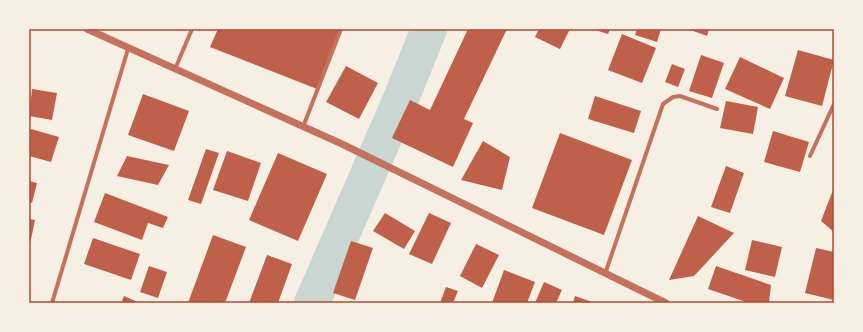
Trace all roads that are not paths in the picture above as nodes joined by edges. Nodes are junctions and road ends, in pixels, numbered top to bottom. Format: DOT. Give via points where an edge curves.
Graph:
graph roads {
  1 [pos="87,29"];
  2 [pos="192,29"];
  3 [pos="341,29"];
  4 [pos="128,49"];
  5 [pos="175,70"];
  6 [pos="834,104"];
  7 [pos="717,109"];
  8 [pos="303,127"];
  9 [pos="810,156"];
  10 [pos="605,274"];
  11 [pos="663,302"];
  12 [pos="52,303"];
  1 -- 4 [label="street"];
  2 -- 5 [label="street"];
  3 -- 8 [label="street"];
  4 -- 5 [label="street"];
  4 -- 12 [label="street"];
  5 -- 8 [label="street"];
  6 -- 9 [label="street"];
  7 -- 10 [label="street" via="680,96 673,97 663,104"];
  8 -- 10 [label="street"];
  10 -- 11 [label="street"];
}
